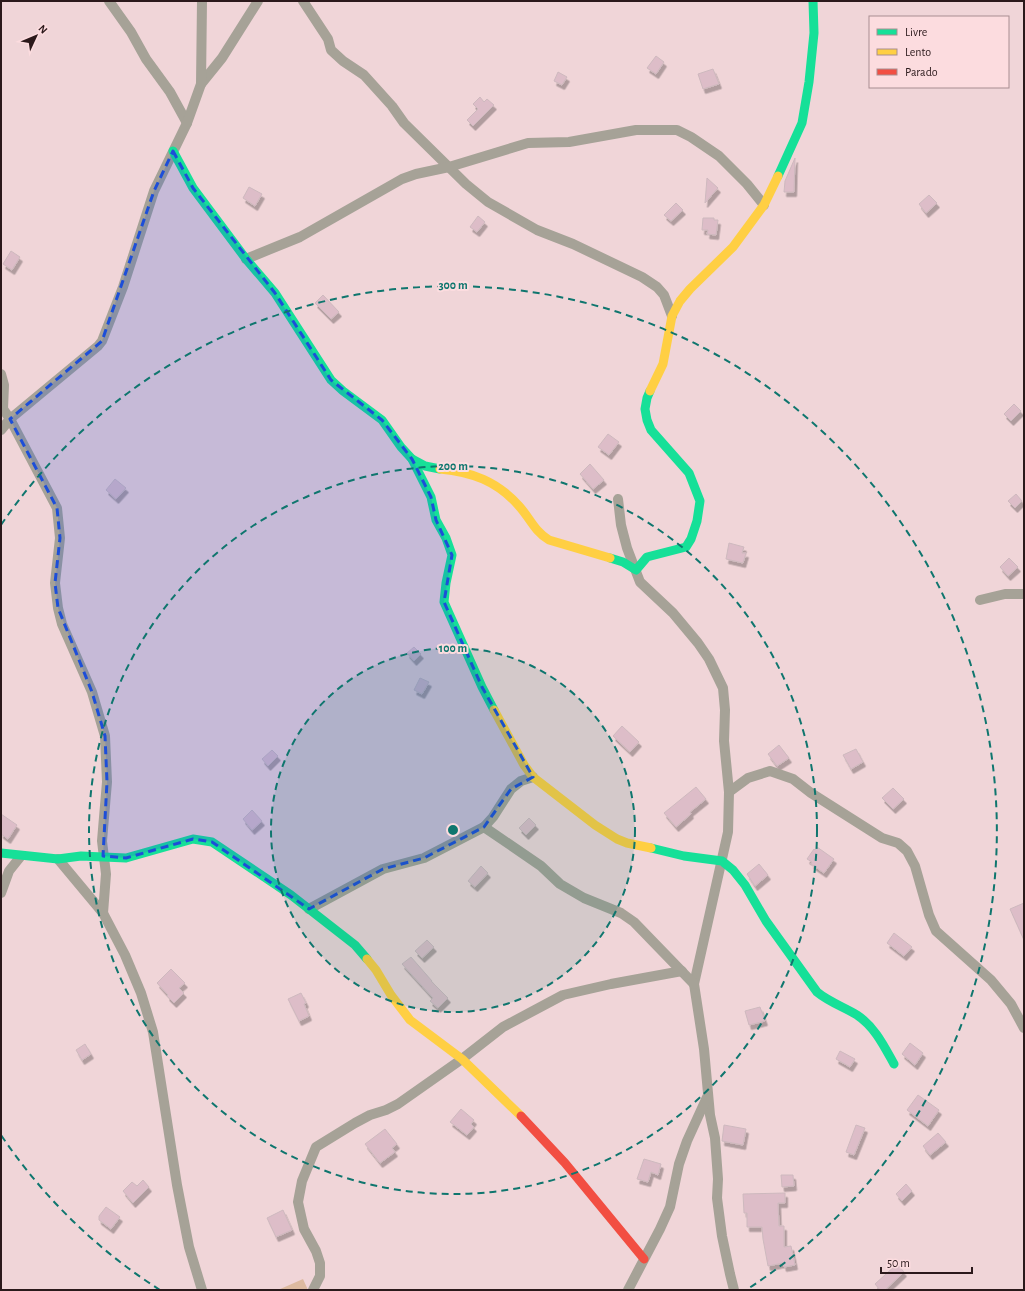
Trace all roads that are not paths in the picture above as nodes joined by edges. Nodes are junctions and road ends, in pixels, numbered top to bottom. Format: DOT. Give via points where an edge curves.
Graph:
graph roads {
  1 [pos="110,1"];
  2 [pos="202,1"];
  3 [pos="258,1"];
  4 [pos="303,1"];
  5 [pos="812,1"];
  6 [pos="201,84"];
  7 [pos="187,123"];
  8 [pos="173,151"];
  9 [pos="449,166"];
  10 [pos="764,205"];
  11 [pos="246,259"];
  12 [pos="672,316"];
  13 [pos="1,374"];
  14 [pos="2,408"];
  15 [pos="10,419"];
  16 [pos="1,430"];
  17 [pos="412,459"];
  18 [pos="618,499"];
  19 [pos="636,570"];
  20 [pos="1024,594"];
  21 [pos="980,600"];
  22 [pos="533,777"];
  23 [pos="729,792"];
  24 [pos="484,827"];
  25 [pos="1,853"];
  26 [pos="21,856"];
  27 [pos="103,856"];
  28 [pos="58,859"];
  29 [pos="722,862"];
  30 [pos="1,893"];
  31 [pos="308,908"];
  32 [pos="103,913"];
  33 [pos="682,971"];
  34 [pos="694,984"];
  35 [pos="1024,1028"];
  36 [pos="462,1059"];
  37 [pos="894,1064"];
  38 [pos="708,1095"];
  39 [pos="644,1259"];
  40 [pos="202,1290"];
  41 [pos="313,1290"];
  42 [pos="628,1290"];
  43 [pos="734,1290"];
  1 -- 7 [label="street" via="170,92"];
  2 -- 6 [label="street"];
  3 -- 6 [label="street" via="222,58"];
  4 -- 9 [label="street" via="328,39 331,50 364,75 404,123"];
  5 -- 10 [label="street" via="814,33 802,123"];
  6 -- 7 [label="street"];
  7 -- 8 [label="street"];
  8 -- 11 [label="street" via="193,188"];
  8 -- 15 [label="street" via="154,191 123,287 102,341"];
  9 -- 10 [label="street" via="528,143 569,142 636,130 677,130 719,156"];
  9 -- 11 [label="street" via="402,179 305,234"];
  9 -- 12 [label="street" via="488,202 537,230 573,244 657,286 664,295"];
  10 -- 12 [label="street" via="733,247 680,301"];
  11 -- 17 [label="street" via="281,300 331,380 382,420"];
  12 -- 19 [label="street" via="663,364 647,398 645,409 651,430 689,473 700,502 697,521 686,546 647,558"];
  13 -- 14 [label="street" via="4,385"];
  14 -- 15 [label="street"];
  15 -- 16 [label="street"];
  15 -- 27 [label="street" via="57,508 60,538 55,583 58,608 62,624 92,692 105,736 107,782"];
  17 -- 19 [label="street" via="437,470 469,473 488,481 519,506 540,535 548,540 623,562"];
  17 -- 22 [label="street" via="431,497 436,520 452,555 444,602 482,687"];
  18 -- 19 [label="street" via="621,525"];
  19 -- 23 [label="street" via="640,582 673,613 698,643 723,688 724,741"];
  20 -- 21 [label="street" via="1005,594"];
  22 -- 24 [label="street" via="521,781 511,789"];
  22 -- 29 [label="street" via="617,839 684,856"];
  23 -- 29 [label="street" via="728,832"];
  23 -- 35 [label="street" via="748,778 770,771 793,779 882,838 898,843 907,851 915,866 936,931 991,980 1011,1004"];
  24 -- 31 [label="street" via="424,858 383,869"];
  24 -- 33 [label="street" via="541,866 560,884 584,898 621,913 634,922"];
  25 -- 26 [label="street"];
  26 -- 28 [label="street"];
  26 -- 30 [label="street" via="9,871"];
  27 -- 28 [label="street"];
  27 -- 31 [label="street" via="126,858 192,839 212,842"];
  27 -- 32 [label="street" via="106,874"];
  28 -- 32 [label="street"];
  29 -- 34 [label="street"];
  29 -- 37 [label="street" via="745,885 766,921 817,992 823,998 862,1019 878,1036"];
  31 -- 36 [label="street" via="355,944 410,1020"];
  32 -- 40 [label="street" via="128,961 153,1032 177,1185 189,1247"];
  33 -- 34 [label="street"];
  33 -- 36 [label="street" via="563,995 503,1026"];
  34 -- 38 [label="street"];
  36 -- 39 [label="street" via="513,1107 566,1163"];
  36 -- 41 [label="street" via="398,1104 370,1115 316,1147 302,1181 298,1202 304,1229 320,1263 320,1276"];
  38 -- 39 [label="street" via="679,1164 670,1207"];
  38 -- 43 [label="street" via="722,1236"];
  39 -- 42 [label="street"];
}
